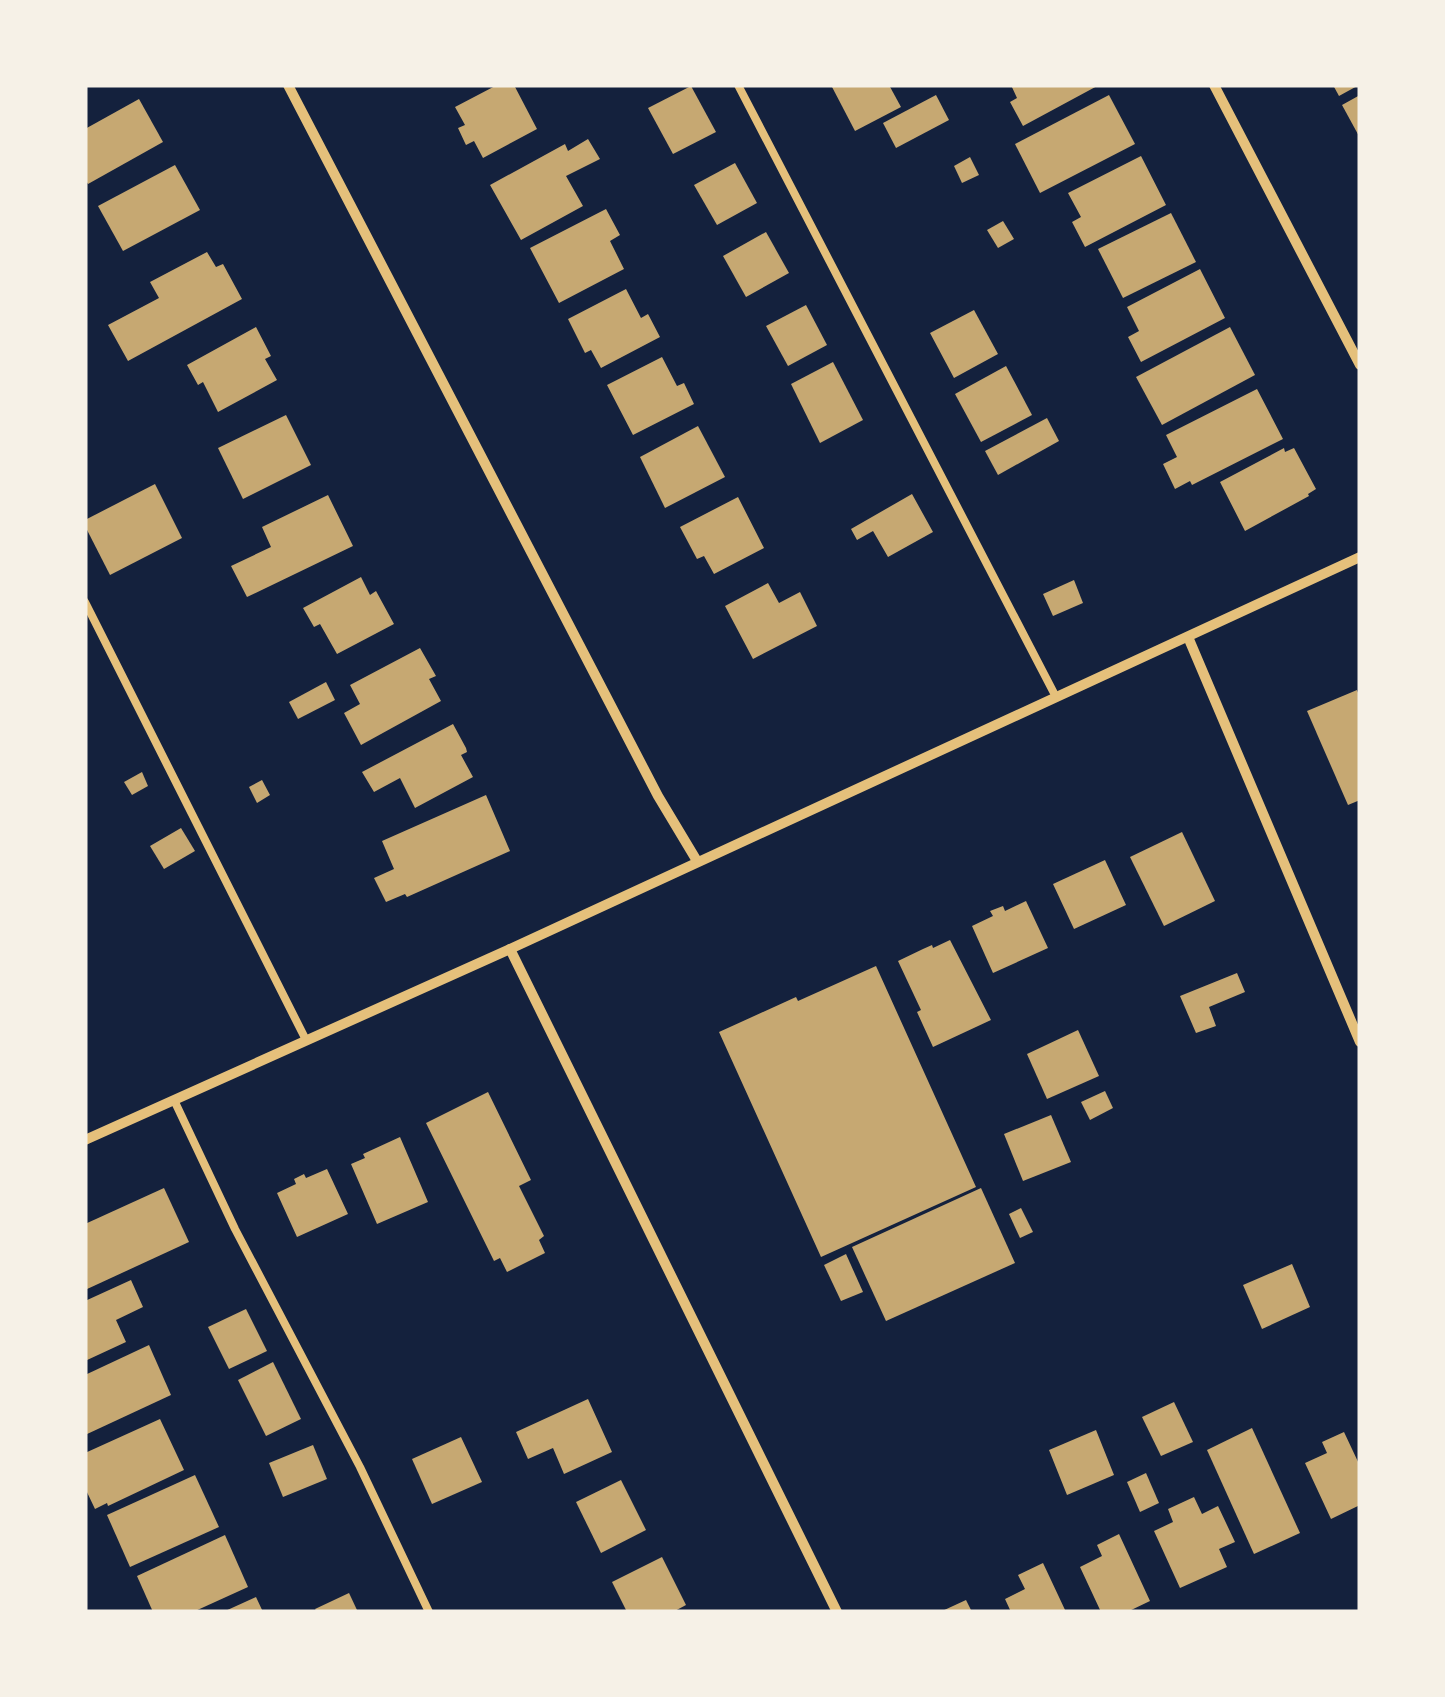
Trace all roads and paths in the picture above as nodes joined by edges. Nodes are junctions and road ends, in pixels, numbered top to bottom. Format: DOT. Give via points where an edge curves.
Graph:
graph roads {
  1 [pos="288,85"];
  2 [pos="738,85"];
  3 [pos="1214,85"];
  4 [pos="1360,365"];
  5 [pos="1360,557"];
  6 [pos="85,602"];
  7 [pos="1188,637"];
  8 [pos="1056,697"];
  9 [pos="697,861"];
  10 [pos="510,948"];
  11 [pos="306,1040"];
  12 [pos="1360,1042"];
  13 [pos="174,1100"];
  14 [pos="85,1140"];
  15 [pos="429,1612"];
  16 [pos="836,1612"];
  1 -- 9 [label="street"];
  2 -- 8 [label="lane"];
  3 -- 4 [label="street"];
  5 -- 7 [label="street"];
  6 -- 11 [label="lane"];
  7 -- 8 [label="street"];
  7 -- 12 [label="street"];
  8 -- 9 [label="street"];
  9 -- 10 [label="street"];
  10 -- 11 [label="street"];
  10 -- 16 [label="street"];
  11 -- 13 [label="street"];
  13 -- 14 [label="street"];
  13 -- 15 [label="lane"];
}
